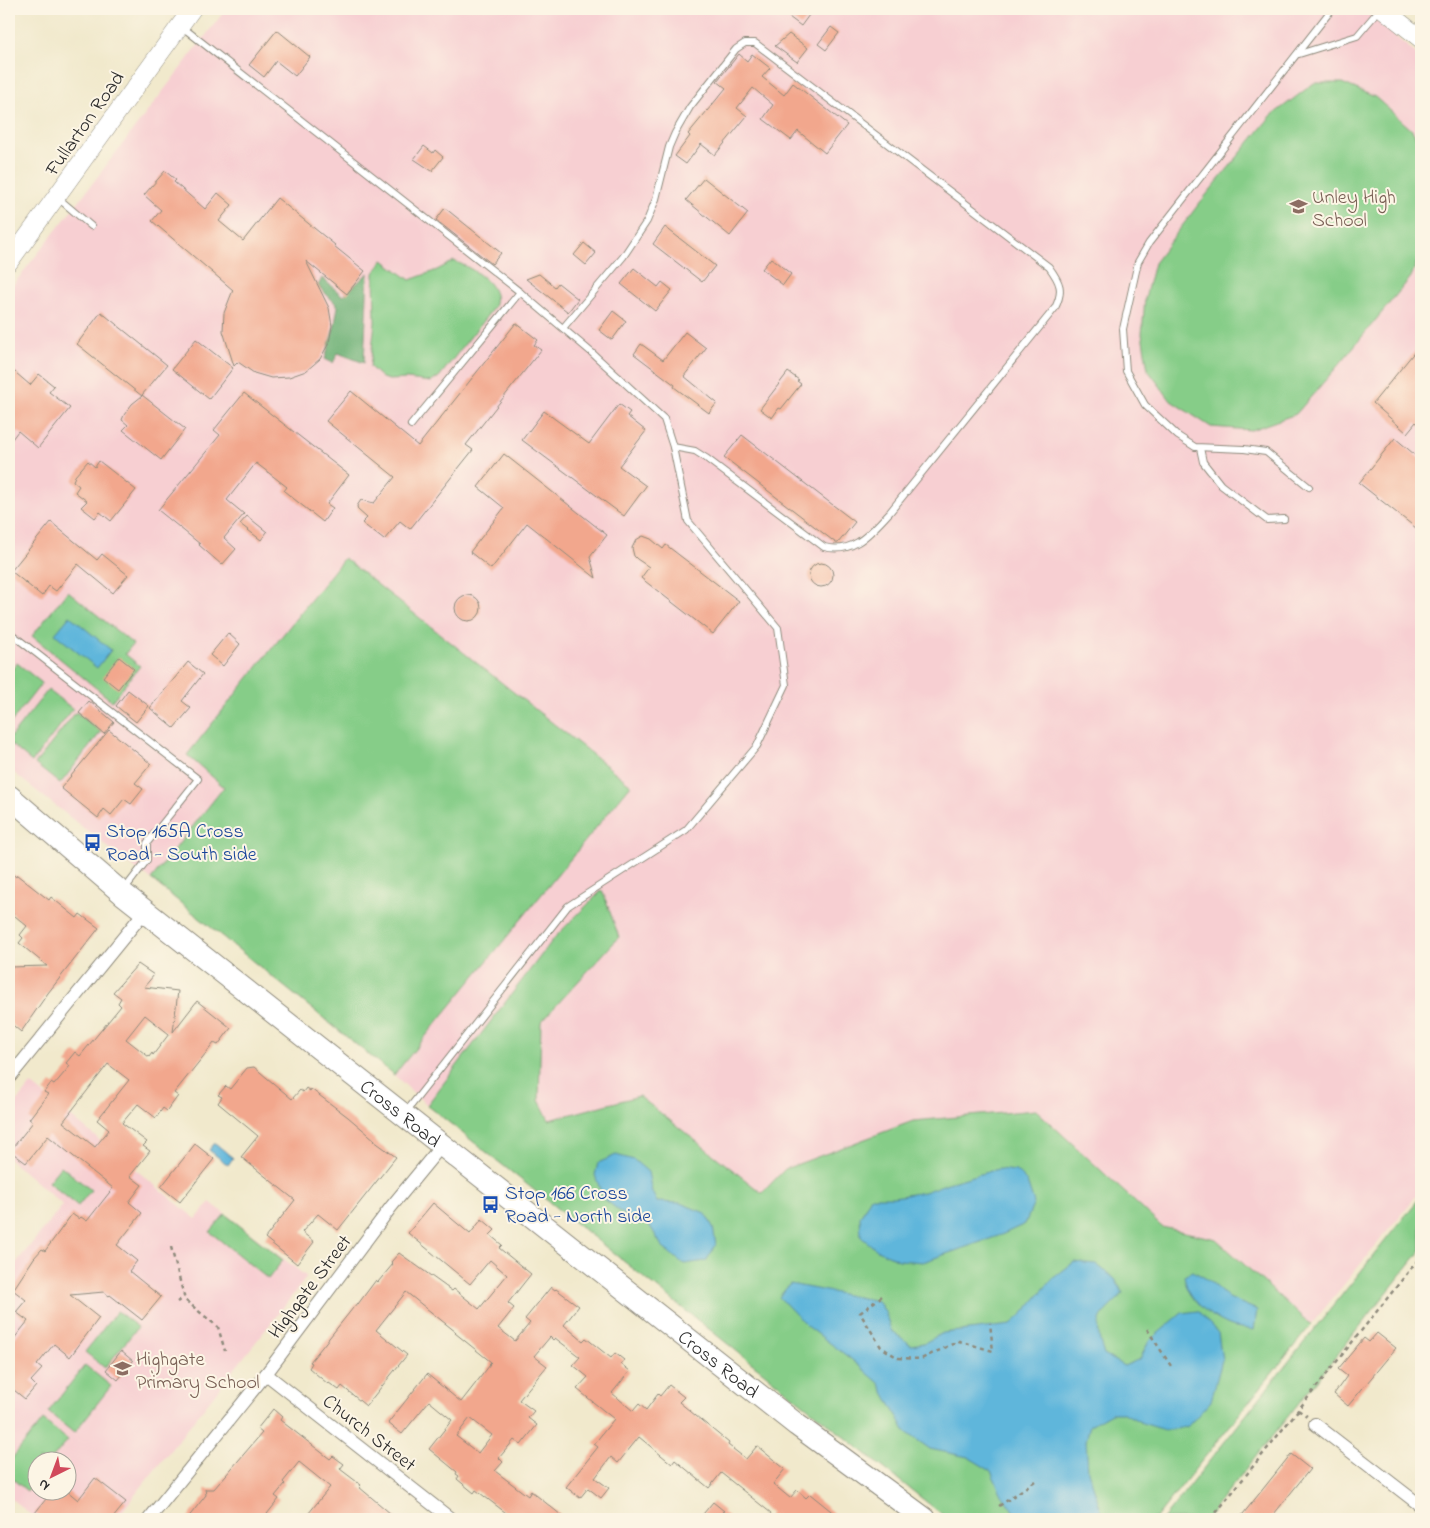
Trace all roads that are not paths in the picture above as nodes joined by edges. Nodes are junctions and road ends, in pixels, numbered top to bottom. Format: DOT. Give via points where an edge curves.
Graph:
graph roads {
  1 [pos="192,9"];
  2 [pos="1332,9"];
  3 [pos="1382,9"];
  4 [pos="180,25"];
  5 [pos="1421,39"];
  6 [pos="1299,54"];
  7 [pos="57,198"];
  8 [pos="91,226"];
  9 [pos="9,262"];
  10 [pos="520,292"];
  11 [pos="563,328"];
  12 [pos="411,425"];
  13 [pos="673,447"];
  14 [pos="1200,448"];
  15 [pos="1309,487"];
  16 [pos="1284,520"];
  17 [pos="9,632"];
  18 [pos="9,796"];
  19 [pos="122,893"];
  20 [pos="145,911"];
  21 [pos="9,1078"];
  22 [pos="404,1115"];
  23 [pos="442,1145"];
  24 [pos="266,1374"];
  25 [pos="1315,1424"];
  26 [pos="797,1426"];
  27 [pos="1421,1506"];
  28 [pos="149,1519"];
  29 [pos="452,1519"];
  30 [pos="899,1519"];
  31 [pos="925,1519"];
  1 -- 4 [label="main road, Fullarton Road"];
  2 -- 6 [label="lane"];
  3 -- 5 [label="main road"];
  3 -- 6 [label="lane" via="1357,36"];
  4 -- 7 [label="main road, Fullarton Road"];
  4 -- 10 [label="lane"];
  6 -- 14 [label="lane" via="1149,243 1138,262 1123,329 1126,371 1145,404 1178,436"];
  7 -- 8 [label="lane"];
  7 -- 9 [label="main road, Fullarton Road"];
  10 -- 11 [label="lane"];
  10 -- 12 [label="lane"];
  11 -- 13 [label="lane" via="664,419"];
  11 -- 13 [label="lane" via="623,257 647,221 669,147 690,107 736,49 750,42 1049,266 1058,279 1060,298 1055,308 890,512 873,531 851,546 835,550 824,547 706,458 694,451"];
  13 -- 22 [label="lane" via="688,522 778,628 786,685 757,746 686,830 568,906"];
  14 -- 15 [label="lane" via="1266,452"];
  14 -- 16 [label="lane" via="1203,462 1221,485 1267,520"];
  17 -- 19 [label="lane" via="198,779 147,843 147,860"];
  18 -- 19 [label="highway, Cross Road"];
  19 -- 20 [label="highway, Cross Road"];
  20 -- 21 [label="street"];
  20 -- 22 [label="highway, Cross Road"];
  22 -- 23 [label="highway, Cross Road"];
  23 -- 24 [label="street, Highgate Street"];
  23 -- 26 [label="highway, Cross Road"];
  24 -- 28 [label="street, Highgate Street"];
  24 -- 29 [label="street, Church Street"];
  25 -- 27 [label="street"];
  26 -- 30 [label="highway, Cross Road"];
  26 -- 31 [label="highway, Cross Road"];
}
